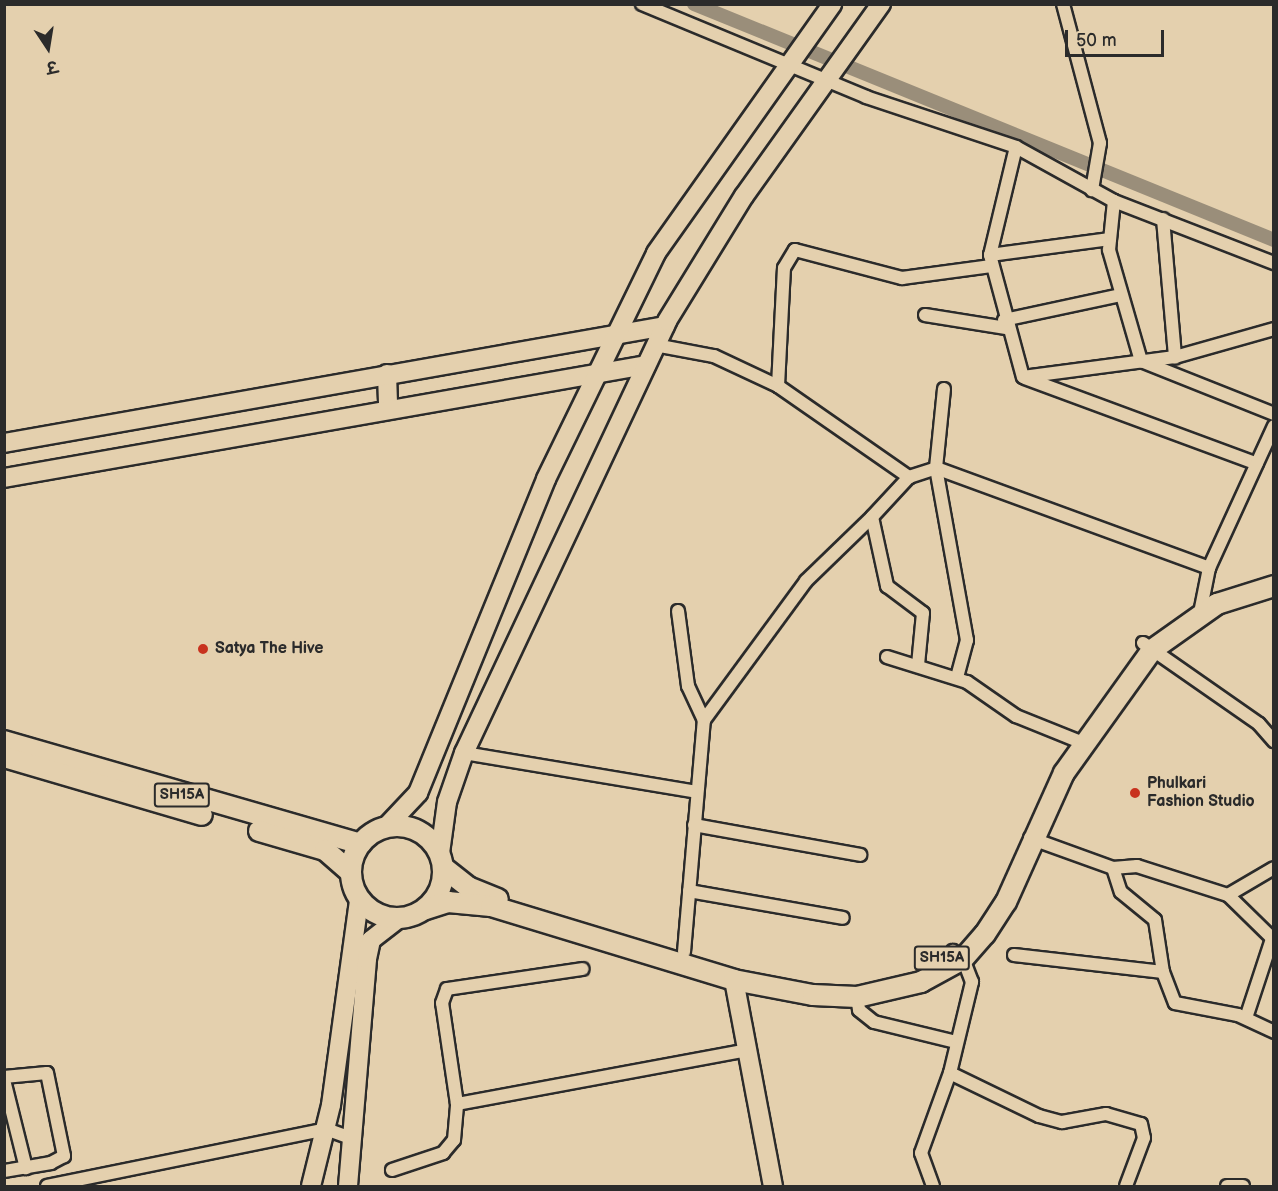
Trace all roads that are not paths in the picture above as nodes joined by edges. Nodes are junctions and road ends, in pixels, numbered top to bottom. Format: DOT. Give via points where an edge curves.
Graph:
graph roads {
  1 [pos="642,4"];
  2 [pos="832,4"];
  3 [pos="881,4"];
  4 [pos="1063,4"];
  5 [pos="794,58"];
  6 [pos="829,76"];
  7 [pos="1016,147"];
  8 [pos="1092,190"];
  9 [pos="1114,201"];
  10 [pos="1163,219"];
  11 [pos="1110,239"];
  12 [pos="991,261"];
  13 [pos="1274,263"];
  14 [pos="1121,295"];
  15 [pos="925,315"];
  16 [pos="1005,324"];
  17 [pos="665,326"];
  18 [pos="1274,328"];
  19 [pos="616,333"];
  20 [pos="655,345"];
  21 [pos="1176,357"];
  22 [pos="1141,361"];
  23 [pos="646,365"];
  24 [pos="597,372"];
  25 [pos="387,374"];
  26 [pos="1023,377"];
  27 [pos="778,386"];
  28 [pos="944,389"];
  29 [pos="388,409"];
  30 [pos="1274,414"];
  31 [pos="1274,426"];
  32 [pos="4,443"];
  33 [pos="1257,464"];
  34 [pos="936,468"];
  35 [pos="909,477"];
  36 [pos="4,478"];
  37 [pos="872,517"];
  38 [pos="1209,568"];
  39 [pos="1274,578"];
  40 [pos="1274,586"];
  41 [pos="1201,607"];
  42 [pos="678,611"];
  43 [pos="1147,646"];
  44 [pos="887,657"];
  45 [pos="918,665"];
  46 [pos="957,678"];
  47 [pos="704,720"];
  48 [pos="4,741"];
  49 [pos="1078,741"];
  50 [pos="1274,741"];
  51 [pos="465,753"];
  52 [pos="4,757"];
  53 [pos="697,792"];
  54 [pos="694,825"];
  55 [pos="386,827"];
  56 [pos="1030,838"];
  57 [pos="360,844"];
  58 [pos="860,855"];
  59 [pos="442,860"];
  60 [pos="1113,868"];
  61 [pos="1274,868"];
  62 [pos="350,872"];
  63 [pos="689,891"];
  64 [pos="1228,895"];
  65 [pos="359,900"];
  66 [pos="426,909"];
  67 [pos="843,918"];
  68 [pos="398,919"];
  69 [pos="615,938"];
  70 [pos="1273,940"];
  71 [pos="684,952"];
  72 [pos="958,955"];
  73 [pos="1014,955"];
  74 [pos="583,969"];
  75 [pos="1163,972"];
  76 [pos="734,980"];
  77 [pos="857,997"];
  78 [pos="1246,1018"];
  79 [pos="1274,1032"];
  80 [pos="956,1042"];
  81 [pos="748,1050"];
  82 [pos="950,1072"];
  83 [pos="4,1079"];
  84 [pos="457,1104"];
  85 [pos="326,1129"];
  86 [pos="354,1139"];
  87 [pos="26,1168"];
  88 [pos="392,1170"];
  89 [pos="4,1171"];
  90 [pos="79,1183"];
  91 [pos="47,1186"];
  92 [pos="311,1186"];
  93 [pos="348,1186"];
  94 [pos="774,1186"];
  95 [pos="933,1186"];
  96 [pos="1126,1186"];
  97 [pos="1227,1186"];
  98 [pos="1243,1186"];
  1 -- 5 [label="street"];
  2 -- 5 [label="street"];
  3 -- 6 [label="street"];
  4 -- 8 [label="street" via="1101,154"];
  5 -- 6 [label="street"];
  5 -- 19 [label="street" via="656,253"];
  6 -- 7 [label="street"];
  6 -- 17 [label="street" via="744,196"];
  7 -- 8 [label="street"];
  7 -- 12 [label="street"];
  8 -- 9 [label="street"];
  9 -- 10 [label="street"];
  9 -- 11 [label="street"];
  10 -- 13 [label="street"];
  10 -- 21 [label="street"];
  11 -- 12 [label="street"];
  11 -- 14 [label="street"];
  12 -- 16 [label="street"];
  12 -- 27 [label="street" via="902,278 795,250 784,268"];
  14 -- 16 [label="street"];
  14 -- 22 [label="street"];
  15 -- 16 [label="street"];
  16 -- 26 [label="street"];
  17 -- 19 [label="street"];
  17 -- 20 [label="street"];
  18 -- 21 [label="street"];
  19 -- 24 [label="street"];
  19 -- 25 [label="street"];
  20 -- 23 [label="street"];
  20 -- 27 [label="street" via="714,356"];
  21 -- 22 [label="street"];
  22 -- 26 [label="street"];
  22 -- 30 [label="street"];
  23 -- 24 [label="street"];
  23 -- 51 [label="street"];
  24 -- 29 [label="street"];
  24 -- 55 [label="street" via="546,479 418,793"];
  25 -- 29 [label="street"];
  25 -- 32 [label="street"];
  26 -- 33 [label="street"];
  27 -- 35 [label="street"];
  28 -- 34 [label="street"];
  29 -- 36 [label="street"];
  31 -- 33 [label="street"];
  33 -- 38 [label="street"];
  34 -- 35 [label="street"];
  34 -- 38 [label="street"];
  34 -- 46 [label="street" via="967,640"];
  35 -- 37 [label="street"];
  37 -- 45 [label="street" via="887,586 923,613"];
  37 -- 47 [label="street" via="806,581"];
  38 -- 41 [label="street"];
  39 -- 41 [label="main road, SH15A"];
  40 -- 41 [label="main road, SH15A"];
  41 -- 43 [label="main road, SH15A"];
  42 -- 47 [label="street" via="688,686"];
  43 -- 49 [label="main road, SH15A"];
  43 -- 50 [label="street" via="1259,724"];
  44 -- 45 [label="street"];
  45 -- 46 [label="street"];
  46 -- 49 [label="street" via="1016,716"];
  47 -- 53 [label="street"];
  48 -- 57 [label="main road, SH15A"];
  49 -- 56 [label="main road, SH15A"];
  51 -- 53 [label="street"];
  51 -- 59 [label="street" via="447,802"];
  52 -- 62 [label="main road, SH15A" via="325,850"];
  53 -- 54 [label="street"];
  54 -- 58 [label="street"];
  54 -- 63 [label="street"];
  55 -- 57 [label="main road"];
  55 -- 59 [label="main road" via="417,830"];
  56 -- 60 [label="street"];
  56 -- 72 [label="main road, SH15A"];
  57 -- 62 [label="main road"];
  59 -- 66 [label="main road" via="442,884"];
  59 -- 69 [label="main road, SH15A" via="492,897"];
  60 -- 64 [label="street" via="1137,866"];
  60 -- 75 [label="street" via="1121,892 1155,921"];
  61 -- 64 [label="street"];
  62 -- 65 [label="main road"];
  63 -- 67 [label="street"];
  63 -- 71 [label="street"];
  64 -- 70 [label="street"];
  65 -- 68 [label="main road" via="370,910"];
  65 -- 85 [label="street"];
  66 -- 68 [label="main road"];
  66 -- 69 [label="main road, SH15A" via="448,902 491,906"];
  68 -- 86 [label="street" via="371,940"];
  69 -- 71 [label="main road, SH15A"];
  69 -- 76 [label="main road, SH15A"];
  70 -- 78 [label="street"];
  71 -- 72 [label="main road, SH15A" via="781,979 843,988 911,976"];
  72 -- 77 [label="main road, SH15A" via="921,982"];
  72 -- 80 [label="street" via="972,982"];
  73 -- 75 [label="street"];
  74 -- 84 [label="street" via="447,989 442,1004"];
  75 -- 78 [label="street" via="1175,1002"];
  76 -- 77 [label="main road, SH15A" via="813,996"];
  76 -- 81 [label="street"];
  77 -- 80 [label="street" via="859,1010 874,1022"];
  78 -- 79 [label="street"];
  80 -- 82 [label="street"];
  81 -- 84 [label="street"];
  81 -- 94 [label="street"];
  82 -- 95 [label="street" via="921,1153"];
  82 -- 96 [label="street" via="1039,1116 1062,1122 1106,1114 1141,1124 1144,1138"];
  83 -- 87 [label="street"];
  83 -- 87 [label="street" via="42,1071 50,1078 64,1156"];
  84 -- 88 [label="street" via="454,1140 443,1153"];
  85 -- 86 [label="street"];
  85 -- 90 [label="street"];
  85 -- 92 [label="street"];
  86 -- 93 [label="street"];
  87 -- 89 [label="street"];
  90 -- 91 [label="street"];
  97 -- 98 [label="street"];
}
